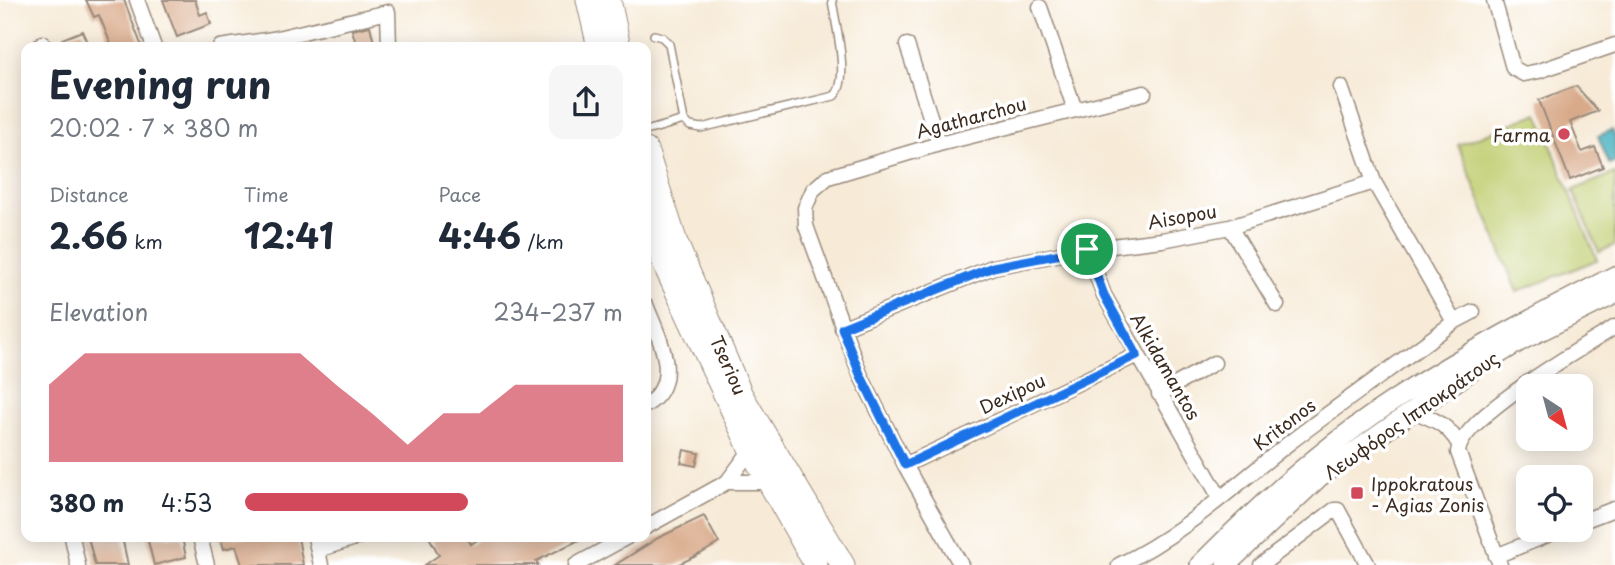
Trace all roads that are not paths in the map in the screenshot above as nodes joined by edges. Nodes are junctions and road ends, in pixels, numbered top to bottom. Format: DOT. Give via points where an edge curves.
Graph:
graph roads {
  1 [pos="137,0"];
  2 [pos="589,0"];
  3 [pos="609,0"];
  4 [pos="832,0"];
  5 [pos="1494,0"];
  6 [pos="1040,7"];
  7 [pos="654,35"];
  8 [pos="152,42"];
  9 [pos="278,42"];
  10 [pos="388,42"];
  11 [pos="598,42"];
  12 [pos="619,42"];
  13 [pos="907,45"];
  14 [pos="1615,45"];
  15 [pos="1341,87"];
  16 [pos="1143,93"];
  17 [pos="1075,110"];
  18 [pos="684,120"];
  19 [pos="651,130"];
  20 [pos="939,144"];
  21 [pos="651,166"];
  22 [pos="1374,182"];
  23 [pos="1230,227"];
  24 [pos="651,228"];
  25 [pos="1087,249"];
  26 [pos="1614,292"];
  27 [pos="1277,305"];
  28 [pos="1473,313"];
  29 [pos="651,318"];
  30 [pos="1454,322"];
  31 [pos="1615,327"];
  32 [pos="842,328"];
  33 [pos="1137,355"];
  34 [pos="1214,363"];
  35 [pos="1442,391"];
  36 [pos="1160,394"];
  37 [pos="651,402"];
  38 [pos="1413,411"];
  39 [pos="1440,422"];
  40 [pos="1459,448"];
  41 [pos="751,450"];
  42 [pos="905,465"];
  43 [pos="727,482"];
  44 [pos="768,482"];
  45 [pos="1220,498"];
  46 [pos="1614,509"];
  47 [pos="1593,517"];
  48 [pos="651,524"];
  49 [pos="73,542"];
  50 [pos="201,542"];
  51 [pos="609,542"];
  52 [pos="1535,542"];
  53 [pos="316,544"];
  54 [pos="1144,560"];
  55 [pos="1498,560"];
  56 [pos="78,565"];
  57 [pos="207,565"];
  58 [pos="321,565"];
  59 [pos="576,565"];
  60 [pos="816,565"];
  61 [pos="843,565"];
  62 [pos="961,565"];
  63 [pos="1119,565"];
  64 [pos="1200,565"];
  65 [pos="1226,565"];
  66 [pos="1261,565"];
  67 [pos="1368,565"];
  1 -- 8 [label="street"];
  2 -- 11 [label="main road"];
  3 -- 12 [label="main road"];
  4 -- 18 [label="lane" via="843,77 834,96 701,128"];
  5 -- 14 [label="street" via="1513,68 1524,74"];
  6 -- 17 [label="street"];
  7 -- 18 [label="lane" via="669,44"];
  9 -- 10 [label="street" via="388,12"];
  13 -- 20 [label="street"];
  15 -- 22 [label="street"];
  16 -- 17 [label="street, Agatharchou"];
  17 -- 20 [label="street, Agatharchou"];
  18 -- 19 [label="lane"];
  20 -- 32 [label="street, Agatharchou" via="828,177 813,190 805,208 806,226"];
  21 -- 61 [label="main road, Tseriou" via="676,243 741,395"];
  22 -- 23 [label="street, Aisopou"];
  22 -- 30 [label="street"];
  23 -- 25 [label="street, Aisopou"];
  23 -- 27 [label="street"];
  24 -- 41 [label="main road, Tseriou"];
  25 -- 32 [label="street, Aisopou" via="993,267"];
  25 -- 33 [label="street, Alkidamantos" via="1104,295"];
  26 -- 35 [label="main road, Λεωφόρος Ιπποκράτους" via="1520,341"];
  26 -- 64 [label="main road, Λεωφόρος Ιπποκράτους" via="1515,327 1394,400 1310,462"];
  28 -- 30 [label="street, Kritonos"];
  29 -- 37 [label="street" via="666,357 666,384"];
  30 -- 45 [label="street, Kritonos"];
  31 -- 40 [label="street" via="1515,391 1474,426"];
  32 -- 42 [label="street"];
  33 -- 36 [label="street, Alkidamantos"];
  33 -- 42 [label="street, Dexipou"];
  34 -- 36 [label="street"];
  35 -- 38 [label="main road, Λεωφόρος Ιπποκράτους"];
  35 -- 39 [label="street"];
  36 -- 45 [label="street, Alkidamantos"];
  38 -- 39 [label="street"];
  38 -- 65 [label="main road, Λεωφόρος Ιπποκράτους" via="1320,477"];
  39 -- 40 [label="street"];
  40 -- 55 [label="street"];
  41 -- 43 [label="street"];
  41 -- 44 [label="main road, Tseriou"];
  42 -- 62 [label="street"];
  43 -- 44 [label="street"];
  43 -- 48 [label="street"];
  44 -- 60 [label="main road, Tseriou"];
  45 -- 54 [label="street, Kritonos"];
  46 -- 47 [label="street"];
  49 -- 56 [label="street"];
  50 -- 57 [label="street"];
  51 -- 59 [label="street"];
  52 -- 55 [label="street"];
  53 -- 58 [label="street"];
  54 -- 63 [label="street, Kritonos"];
  66 -- 67 [label="street" via="1334,510 1341,512"];
}
